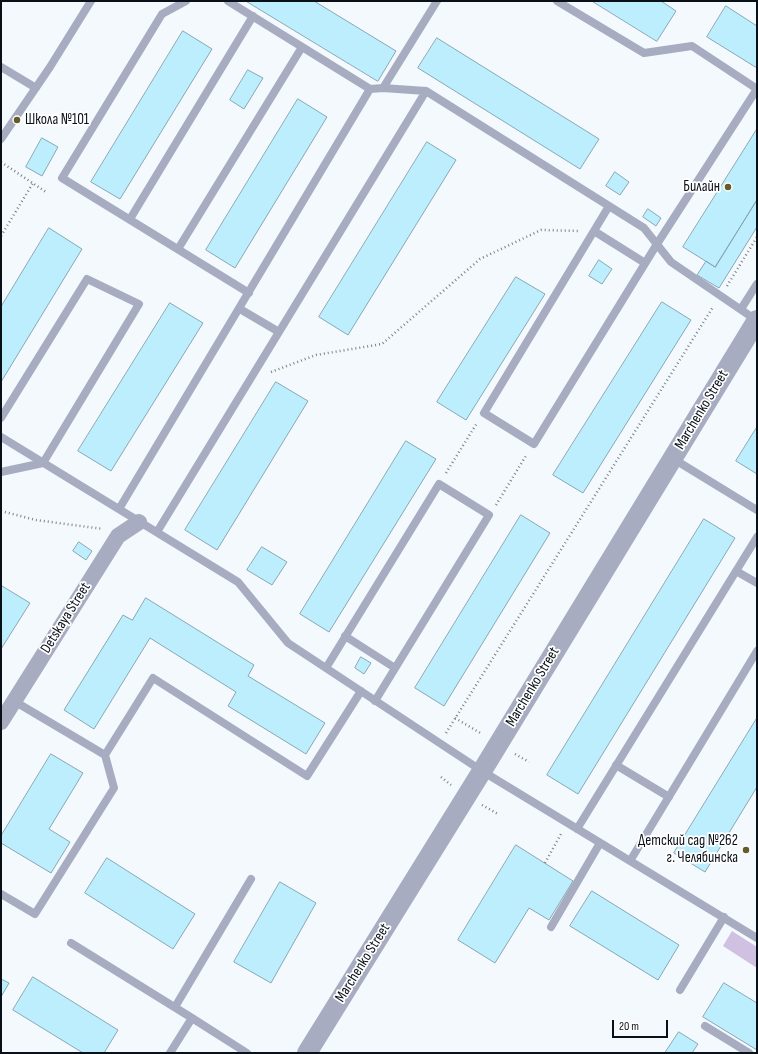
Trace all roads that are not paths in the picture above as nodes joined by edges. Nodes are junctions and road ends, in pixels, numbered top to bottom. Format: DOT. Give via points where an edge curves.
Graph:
graph roads {
  1 [pos="91,1"];
  2 [pos="186,1"];
  3 [pos="228,1"];
  4 [pos="437,1"];
  5 [pos="557,1"];
  6 [pos="253,16"];
  7 [pos="302,47"];
  8 [pos="1,67"];
  9 [pos="36,88"];
  10 [pos="383,88"];
  11 [pos="370,89"];
  12 [pos="426,91"];
  13 [pos="1,139"];
  14 [pos="609,206"];
  15 [pos="130,220"];
  16 [pos="594,231"];
  17 [pos="657,244"];
  18 [pos="178,249"];
  19 [pos="645,263"];
  20 [pos="757,284"];
  21 [pos="249,293"];
  22 [pos="240,308"];
  23 [pos="751,316"];
  24 [pos="279,332"];
  25 [pos="1,418"];
  26 [pos="1,437"];
  27 [pos="672,458"];
  28 [pos="43,462"];
  29 [pos="1,472"];
  30 [pos="119,509"];
  31 [pos="757,510"];
  32 [pos="139,522"];
  33 [pos="157,532"];
  34 [pos="757,537"];
  35 [pos="736,571"];
  36 [pos="757,584"];
  37 [pos="345,636"];
  38 [pos="757,651"];
  39 [pos="326,668"];
  40 [pos="395,668"];
  41 [pos="361,691"];
  42 [pos="14,701"];
  43 [pos="375,701"];
  44 [pos="1,722"];
  45 [pos="105,755"];
  46 [pos="616,765"];
  47 [pos="482,771"];
  48 [pos="669,797"];
  49 [pos="577,829"];
  50 [pos="600,843"];
  51 [pos="630,861"];
  52 [pos="251,879"];
  53 [pos="1,894"];
  54 [pos="724,918"];
  55 [pos="551,927"];
  56 [pos="757,938"];
  57 [pos="71,943"];
  58 [pos="680,990"];
  59 [pos="175,1007"];
  60 [pos="192,1018"];
  61 [pos="705,1026"];
  62 [pos="170,1053"];
  63 [pos="247,1053"];
  64 [pos="308,1053"];
  65 [pos="749,1053"];
  1 -- 9 [label="lane"];
  2 -- 15 [label="lane" via="162,14 62,178"];
  3 -- 6 [label="lane"];
  4 -- 10 [label="lane"];
  5 -- 17 [label="lane" via="644,53 692,46 757,89"];
  6 -- 7 [label="lane"];
  6 -- 15 [label="lane"];
  7 -- 11 [label="lane"];
  7 -- 18 [label="lane"];
  8 -- 9 [label="lane"];
  9 -- 13 [label="lane"];
  10 -- 11 [label="lane"];
  10 -- 12 [label="lane"];
  11 -- 21 [label="lane"];
  12 -- 14 [label="lane"];
  12 -- 24 [label="lane"];
  14 -- 16 [label="lane"];
  14 -- 17 [label="lane" via="644,228"];
  15 -- 18 [label="lane"];
  16 -- 19 [label="lane"];
  16 -- 19 [label="lane" via="484,413 534,444"];
  17 -- 19 [label="lane"];
  17 -- 23 [label="lane" via="671,262"];
  18 -- 21 [label="lane"];
  20 -- 23 [label="lane"];
  21 -- 22 [label="lane"];
  22 -- 24 [label="lane"];
  22 -- 30 [label="lane"];
  23 -- 27 [label="street, Marchenko Street"];
  24 -- 33 [label="lane"];
  25 -- 28 [label="lane" via="87,279 139,304"];
  26 -- 28 [label="lane"];
  27 -- 31 [label="lane"];
  27 -- 47 [label="street, Marchenko Street"];
  28 -- 29 [label="lane"];
  28 -- 30 [label="lane"];
  30 -- 32 [label="lane"];
  32 -- 33 [label="lane"];
  32 -- 42 [label="street, Detskaya Street" via="118,536"];
  33 -- 39 [label="lane" via="238,582 288,643"];
  34 -- 35 [label="lane"];
  35 -- 36 [label="lane"];
  35 -- 46 [label="lane"];
  37 -- 39 [label="lane"];
  37 -- 40 [label="lane"];
  37 -- 40 [label="lane" via="439,484 490,515"];
  38 -- 48 [label="lane"];
  39 -- 41 [label="lane"];
  40 -- 43 [label="lane"];
  41 -- 43 [label="lane"];
  41 -- 45 [label="lane" via="307,776 153,678"];
  42 -- 44 [label="street, Detskaya Street"];
  42 -- 45 [label="lane"];
  43 -- 47 [label="lane"];
  45 -- 53 [label="lane" via="114,788 35,914"];
  46 -- 48 [label="lane"];
  46 -- 49 [label="lane"];
  47 -- 49 [label="lane"];
  47 -- 64 [label="street, Marchenko Street"];
  48 -- 51 [label="lane"];
  49 -- 50 [label="lane"];
  50 -- 51 [label="lane"];
  50 -- 55 [label="lane"];
  51 -- 54 [label="lane"];
  52 -- 59 [label="lane"];
  54 -- 56 [label="lane"];
  54 -- 58 [label="lane"];
  57 -- 59 [label="lane"];
  59 -- 60 [label="lane"];
  60 -- 62 [label="lane"];
  60 -- 63 [label="lane"];
  61 -- 65 [label="lane"];
}
